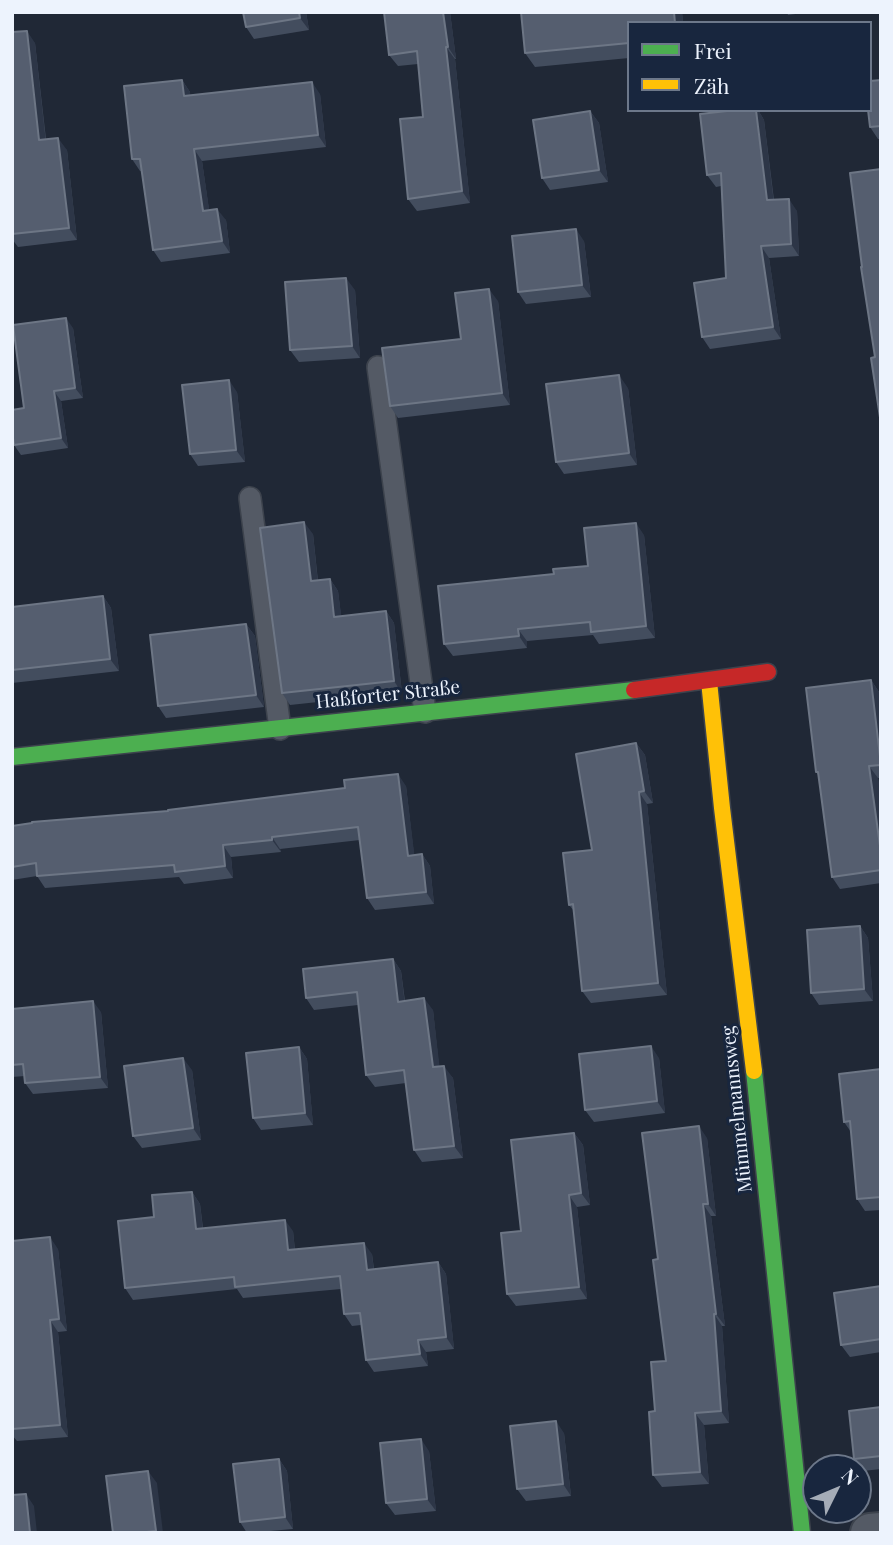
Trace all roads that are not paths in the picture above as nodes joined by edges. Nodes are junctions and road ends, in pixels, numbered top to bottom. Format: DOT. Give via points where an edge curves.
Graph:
graph roads {
  1 [pos="378,367"];
  2 [pos="250,498"];
  3 [pos="768,673"];
  4 [pos="709,681"];
  5 [pos="425,712"];
  6 [pos="279,729"];
  7 [pos="12,757"];
  8 [pos="881,1532"];
  9 [pos="803,1533"];
  10 [pos="870,1533"];
  1 -- 5 [label="lane"];
  2 -- 6 [label="lane"];
  3 -- 4 [label="street, Haßforter Straße"];
  4 -- 5 [label="street, Haßforter Straße"];
  4 -- 9 [label="street, Mümmelmannsweg"];
  5 -- 6 [label="street, Haßforter Straße"];
  6 -- 7 [label="street, Haßforter Straße"];
  8 -- 10 [label="street"];
}
